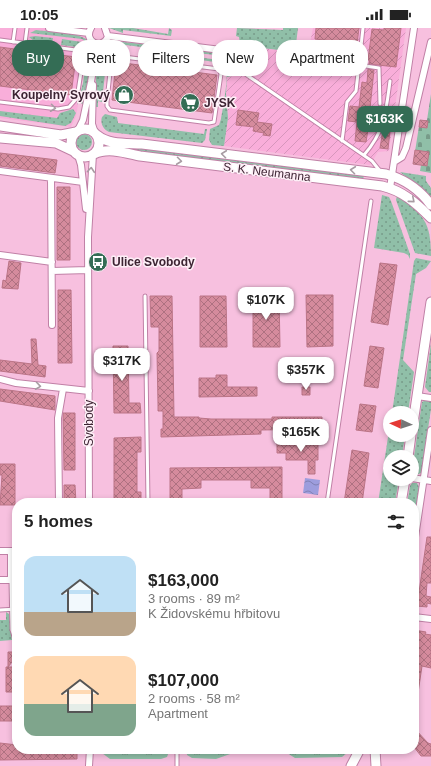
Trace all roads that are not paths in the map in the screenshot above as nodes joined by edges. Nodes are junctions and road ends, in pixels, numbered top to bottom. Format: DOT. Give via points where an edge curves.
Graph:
graph roads {
  1 [pos="15,28"];
  2 [pos="27,28"];
  3 [pos="49,28"];
  4 [pos="106,28"];
  5 [pos="363,28"];
  6 [pos="414,28"];
  7 [pos="90,30"];
  8 [pos="108,36"];
  9 [pos="0,40"];
  10 [pos="13,40"];
  11 [pos="25,40"];
  12 [pos="105,40"];
  13 [pos="143,40"];
  14 [pos="362,40"];
  15 [pos="12,42"];
  16 [pos="431,42"];
  17 [pos="64,48"];
  18 [pos="138,58"];
  19 [pos="368,66"];
  20 [pos="204,68"];
  21 [pos="93,76"];
  22 [pos="93,76"];
  23 [pos="247,76"];
  24 [pos="358,76"];
  25 [pos="390,81"];
  26 [pos="0,102"];
  27 [pos="380,104"];
  28 [pos="0,126"];
  29 [pos="77,131"];
  30 [pos="96,134"];
  31 [pos="0,138"];
  32 [pos="342,140"];
  33 [pos="75,153"];
  34 [pos="93,154"];
  35 [pos="364,155"];
  36 [pos="394,162"];
  37 [pos="0,171"];
  38 [pos="381,174"];
  39 [pos="392,176"];
  40 [pos="51,178"];
  41 [pos="83,182"];
  42 [pos="390,188"];
  43 [pos="370,201"];
  44 [pos="431,205"];
  45 [pos="431,218"];
  46 [pos="88,237"];
  47 [pos="0,255"];
  48 [pos="52,262"];
  49 [pos="52,270"];
  50 [pos="88,270"];
  51 [pos="145,296"];
  52 [pos="431,302"];
  53 [pos="52,325"];
  54 [pos="0,379"];
  55 [pos="63,389"];
  56 [pos="89,391"];
  57 [pos="417,396"];
  58 [pos="431,398"];
  59 [pos="416,406"];
  60 [pos="431,430"];
  61 [pos="419,479"];
  62 [pos="424,480"];
  63 [pos="431,481"];
  64 [pos="404,486"];
  65 [pos="59,498"];
  66 [pos="90,498"];
  67 [pos="148,498"];
  68 [pos="328,498"];
  69 [pos="402,498"];
  70 [pos="419,512"];
  71 [pos="0,551"];
  72 [pos="12,551"];
  73 [pos="0,580"];
  74 [pos="12,580"];
  75 [pos="12,599"];
  76 [pos="11,609"];
  77 [pos="0,610"];
  78 [pos="419,618"];
  79 [pos="431,619"];
  80 [pos="12,630"];
  81 [pos="90,754"];
  82 [pos="176,754"];
  83 [pos="357,754"];
  84 [pos="375,754"];
  85 [pos="90,766"];
  86 [pos="176,766"];
  87 [pos="351,766"];
  88 [pos="376,766"];
  1 -- 10 [label="lane"];
  2 -- 11 [label="lane"];
  3 -- 7 [label="street"];
  4 -- 8 [label="street"];
  5 -- 14 [label="lane"];
  6 -- 36 [label="street"];
  8 -- 12 [label="street"];
  8 -- 13 [label="street"];
  9 -- 15 [label="lane"];
  16 -- 36 [label="street" via="406,148 402,157"];
  26 -- 17 [label="lane, one-way" via="60,109 71,106 76,98 83,59 80,52"];
  18 -- 20 [label="lane" via="118,56 113,59 108,108 115,111 214,122 220,70"];
  19 -- 27 [label="lane" via="379,68"];
  21 -- 29 [label="street" via="83,120"];
  22 -- 30 [label="street" via="92,124"];
  23 -- 32 [label="lane"];
  24 -- 32 [label="lane" via="356,91 347,102"];
  25 -- 35 [label="lane" via="384,125 374,144"];
  28 -- 29 [label="street" via="61,135"];
  29 -- 30 [label="street" via="88,129"];
  29 -- 33 [label="street" via="70,142"];
  30 -- 34 [label="street" via="99,145"];
  38 -- 30 [label="street, S. K. Neumanna, one-way" via="105,141"];
  31 -- 33 [label="street" via="56,143"];
  32 -- 35 [label="lane"];
  33 -- 34 [label="street" via="87,157"];
  33 -- 41 [label="street, Svobody" via="81,165"];
  34 -- 42 [label="street, S. K. Neumanna, one-way" via="103,151 117,152"];
  46 -- 34 [label="street, Svobody, one-way"];
  35 -- 38 [label="lane" via="376,164"];
  36 -- 39 [label="street"];
  37 -- 40 [label="street"];
  38 -- 39 [label="street, S. K. Neumanna"];
  39 -- 42 [label="street"];
  39 -- 44 [label="street, S. K. Neumanna" via="415,188"];
  40 -- 41 [label="street"];
  40 -- 48 [label="street"];
  41 -- 46 [label="street, Svobody"];
  42 -- 45 [label="street, S. K. Neumanna, one-way" via="411,199"];
  43 -- 68 [label="lane"];
  46 -- 50 [label="street, Svobody"];
  47 -- 48 [label="street"];
  48 -- 49 [label="street"];
  49 -- 50 [label="street"];
  49 -- 53 [label="street"];
  50 -- 56 [label="street, Svobody"];
  51 -- 67 [label="lane"];
  52 -- 57 [label="street"];
  54 -- 55 [label="street, one-way"];
  55 -- 56 [label="street"];
  55 -- 65 [label="street" via="58,418"];
  56 -- 66 [label="street, Svobody"];
  57 -- 58 [label="street"];
  57 -- 59 [label="street"];
  60 -- 62 [label="street"];
  61 -- 62 [label="street"];
  62 -- 63 [label="street"];
  62 -- 70 [label="street"];
  64 -- 69 [label="street"];
  71 -- 72 [label="street"];
  73 -- 74 [label="street"];
  75 -- 76 [label="lane"];
  76 -- 77 [label="lane"];
  76 -- 80 [label="lane"];
  78 -- 79 [label="street"];
  81 -- 85 [label="street"];
  82 -- 86 [label="lane"];
  83 -- 87 [label="street"];
  84 -- 88 [label="street"];
}
